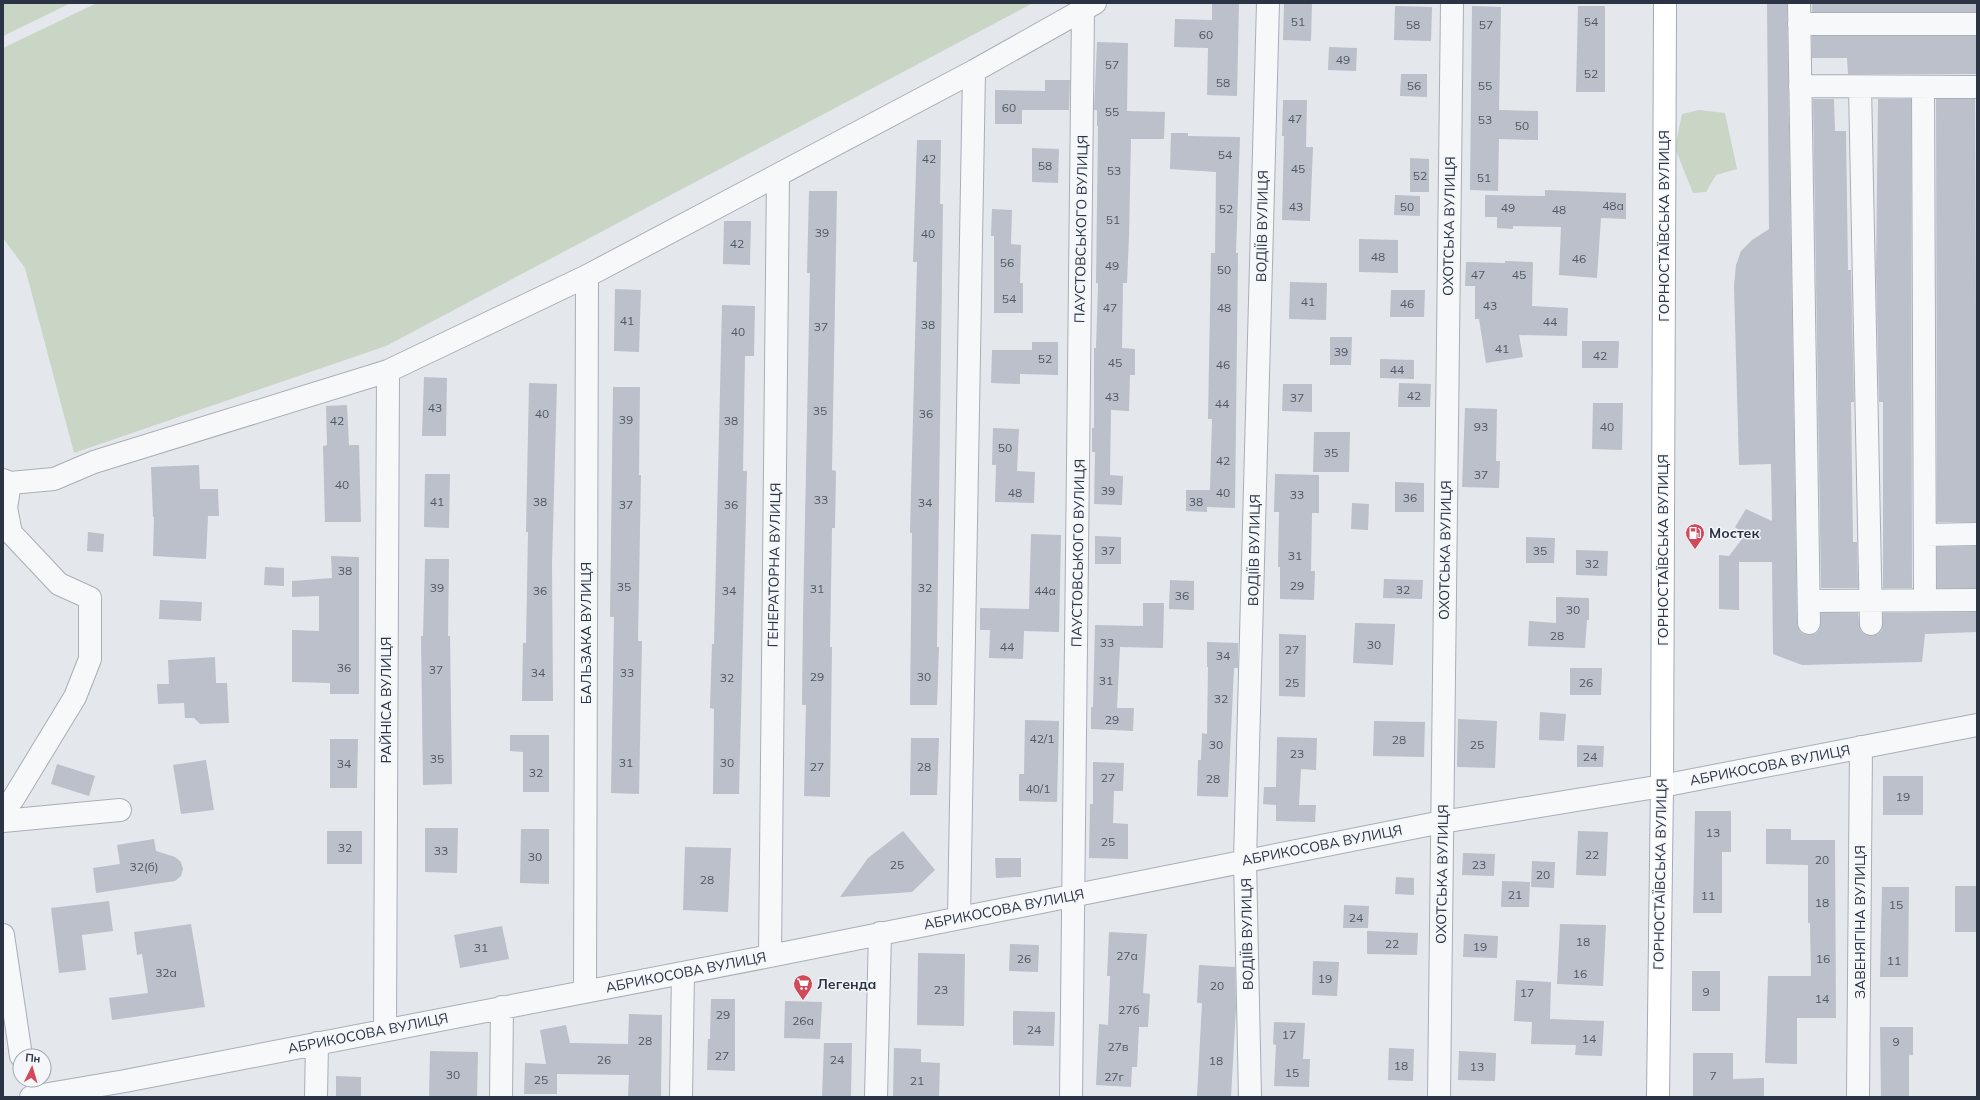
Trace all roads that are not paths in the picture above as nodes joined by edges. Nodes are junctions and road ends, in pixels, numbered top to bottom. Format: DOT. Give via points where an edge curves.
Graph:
graph roads {
  1 [pos="1268,3"];
  2 [pos="1452,3"];
  3 [pos="1665,3"];
  4 [pos="1089,6"];
  5 [pos="1799,13"];
  6 [pos="1977,24"];
  7 [pos="974,71"];
  8 [pos="1800,86"];
  9 [pos="1860,86"];
  10 [pos="1922,87"];
  11 [pos="1977,87"];
  12 [pos="778,175"];
  13 [pos="587,276"];
  14 [pos="388,371"];
  15 [pos="6,481"];
  16 [pos="1977,534"];
  17 [pos="1925,535"];
  18 [pos="1870,600"];
  19 [pos="1925,600"];
  20 [pos="1977,600"];
  21 [pos="1809,601"];
  22 [pos="1809,622"];
  23 [pos="1871,624"];
  24 [pos="1977,724"];
  25 [pos="1861,747"];
  26 [pos="1662,786"];
  27 [pos="3,808"];
  28 [pos="120,810"];
  29 [pos="3,821"];
  30 [pos="1442,822"];
  31 [pos="1245,860"];
  32 [pos="1074,896"];
  33 [pos="959,918"];
  34 [pos="880,933"];
  35 [pos="3,935"];
  36 [pos="770,956"];
  37 [pos="683,973"];
  38 [pos="585,991"];
  39 [pos="502,1007"];
  40 [pos="385,1029"];
  41 [pos="317,1043"];
  42 [pos="20,1048"];
  43 [pos="125,1089"];
  44 [pos="31,1097"];
  45 [pos="316,1097"];
  46 [pos="501,1097"];
  47 [pos="681,1097"];
  48 [pos="876,1097"];
  49 [pos="1071,1097"];
  50 [pos="1250,1097"];
  51 [pos="1439,1097"];
  52 [pos="1658,1097"];
  53 [pos="1858,1097"];
  1 -- 31 [label="street, ВОДІЇВ ВУЛИЦЯ"];
  2 -- 30 [label="street, ОХОТСЬКА ВУЛИЦЯ"];
  3 -- 26 [label="main road, ГОРНОСТАЇВСЬКА ВУЛИЦЯ"];
  4 -- 7 [label="street"];
  4 -- 32 [label="street, ПАУСТОВСЬКОГО ВУЛИЦЯ"];
  5 -- 6 [label="street"];
  5 -- 8 [label="street"];
  7 -- 12 [label="street"];
  7 -- 33 [label="street"];
  8 -- 9 [label="street"];
  8 -- 21 [label="street"];
  9 -- 10 [label="street"];
  9 -- 18 [label="street"];
  10 -- 11 [label="street"];
  10 -- 17 [label="street"];
  12 -- 13 [label="street"];
  12 -- 36 [label="street, ГЕНЕРАТОРНА ВУЛИЦЯ"];
  13 -- 14 [label="street"];
  13 -- 38 [label="street, БАЛЬЗАКА ВУЛИЦЯ"];
  14 -- 15 [label="street" via="94,462 54,479"];
  14 -- 40 [label="street, РАЙНІСА ВУЛИЦЯ"];
  15 -- 27 [label="street" via="6,508 11,533 59,584 90,598 90,659 75,697 13,800"];
  16 -- 17 [label="street"];
  17 -- 19 [label="street"];
  18 -- 19 [label="street"];
  18 -- 21 [label="street"];
  18 -- 23 [label="street"];
  19 -- 20 [label="street"];
  21 -- 22 [label="street"];
  24 -- 25 [label="street, АБРИКОСОВА ВУЛИЦЯ"];
  25 -- 26 [label="street, АБРИКОСОВА ВУЛИЦЯ"];
  25 -- 53 [label="street, ЗАВЕНЯГІНА ВУЛИЦЯ"];
  26 -- 30 [label="street, АБРИКОСОВА ВУЛИЦЯ"];
  26 -- 52 [label="main road, ГОРНОСТАЇВСЬКА ВУЛИЦЯ"];
  28 -- 29 [label="street"];
  30 -- 31 [label="street, АБРИКОСОВА ВУЛИЦЯ"];
  30 -- 51 [label="street, ОХОТСЬКА ВУЛИЦЯ"];
  31 -- 32 [label="street, АБРИКОСОВА ВУЛИЦЯ"];
  31 -- 50 [label="street, ВОДІЇВ ВУЛИЦЯ"];
  32 -- 33 [label="street, АБРИКОСОВА ВУЛИЦЯ"];
  32 -- 49 [label="street, ПАУСТОВСЬКОГО ВУЛИЦЯ"];
  33 -- 34 [label="street, АБРИКОСОВА ВУЛИЦЯ"];
  34 -- 36 [label="street, АБРИКОСОВА ВУЛИЦЯ"];
  34 -- 48 [label="street"];
  35 -- 42 [label="street"];
  36 -- 37 [label="street, АБРИКОСОВА ВУЛИЦЯ"];
  37 -- 38 [label="street, АБРИКОСОВА ВУЛИЦЯ"];
  37 -- 47 [label="street"];
  38 -- 39 [label="street, АБРИКОСОВА ВУЛИЦЯ"];
  39 -- 40 [label="street, АБРИКОСОВА ВУЛИЦЯ"];
  39 -- 46 [label="street"];
  40 -- 41 [label="street, АБРИКОСОВА ВУЛИЦЯ"];
  41 -- 43 [label="street, АБРИКОСОВА ВУЛИЦЯ"];
  41 -- 45 [label="street"];
  43 -- 44 [label="street, АБРИКОСОВА ВУЛИЦЯ"];
}
